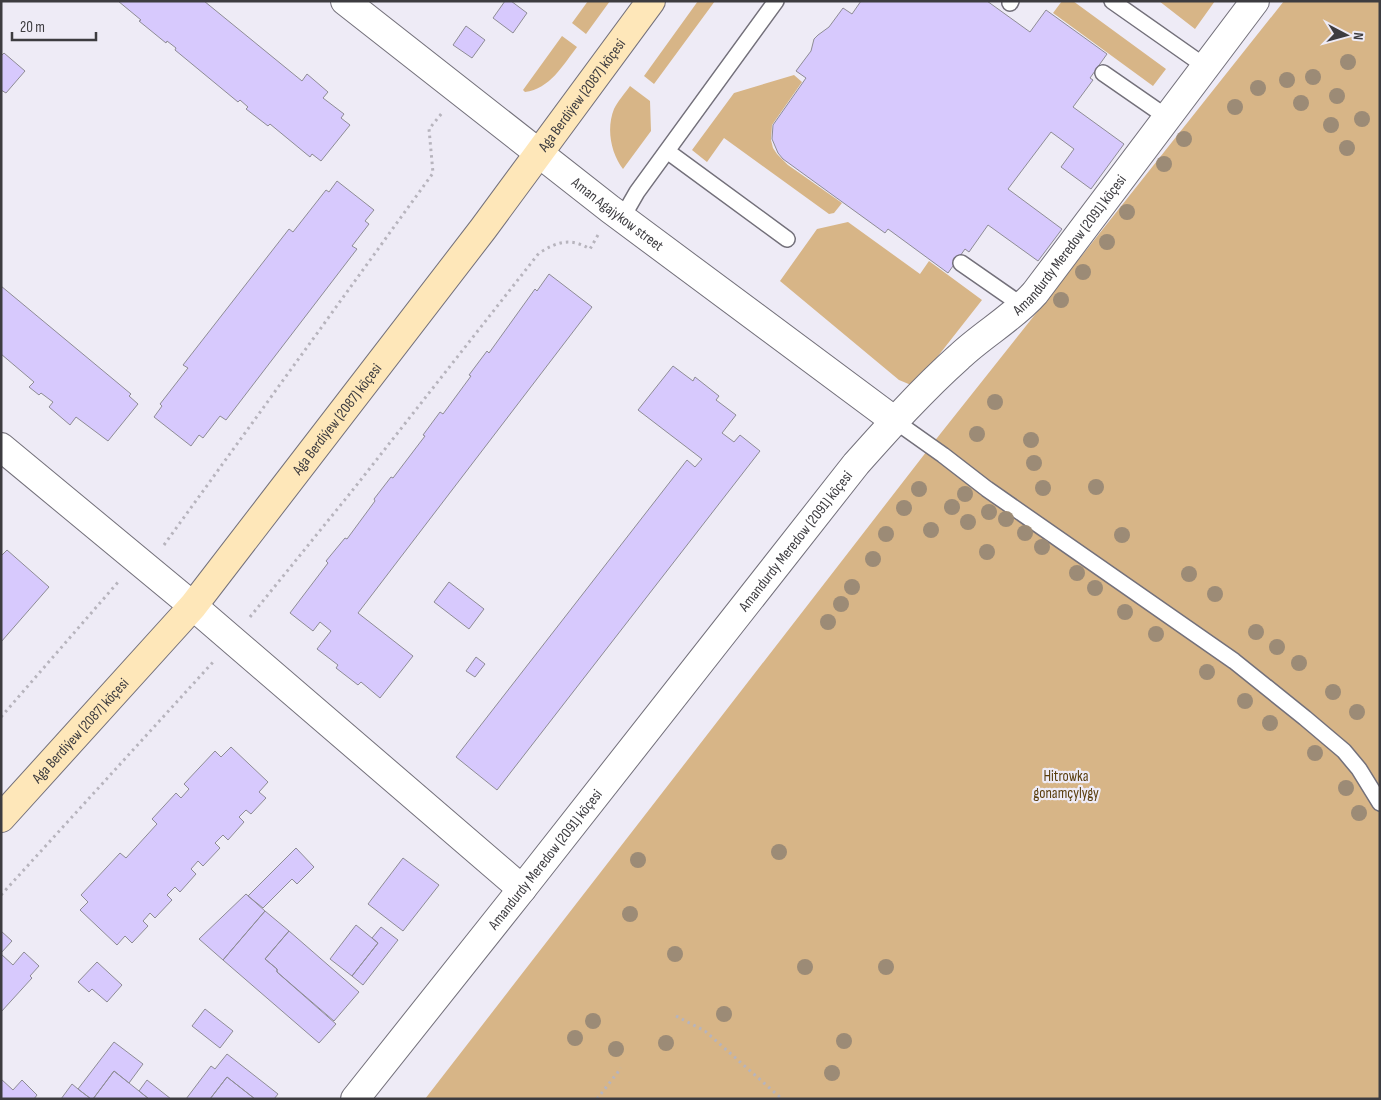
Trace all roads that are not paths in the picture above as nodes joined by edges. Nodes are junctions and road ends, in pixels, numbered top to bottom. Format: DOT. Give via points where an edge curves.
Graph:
graph roads {
  1 [pos="345,1"];
  2 [pos="651,1"];
  3 [pos="776,1"];
  4 [pos="1112,1"];
  5 [pos="1255,1"];
  6 [pos="1206,67"];
  7 [pos="1103,72"];
  8 [pos="1168,118"];
  9 [pos="667,151"];
  10 [pos="538,154"];
  11 [pos="622,218"];
  12 [pos="787,239"];
  13 [pos="961,263"];
  14 [pos="1023,306"];
  15 [pos="895,421"];
  16 [pos="1,447"];
  17 [pos="193,606"];
  18 [pos="1380,803"];
  19 [pos="1,818"];
  20 [pos="522,890"];
  21 [pos="355,1099"];
  1 -- 10 [label="street, Aman Agajykow street"];
  2 -- 10 [label="street, Aga Berdiýew (2087) köçesi"];
  3 -- 9 [label="lane"];
  4 -- 6 [label="lane"];
  5 -- 6 [label="street, Amandurdy Meredow (2091) köçesi"];
  6 -- 8 [label="street, Amandurdy Meredow (2091) köçesi"];
  7 -- 8 [label="lane"];
  8 -- 14 [label="street, Amandurdy Meredow (2091) köçesi"];
  9 -- 11 [label="lane" via="636,192"];
  9 -- 12 [label="lane"];
  10 -- 11 [label="street, Aman Agajykow street"];
  10 -- 17 [label="street, Aga Berdiýew (2087) köçesi"];
  11 -- 15 [label="street, Aman Agajykow street"];
  13 -- 14 [label="lane"];
  14 -- 15 [label="street, Amandurdy Meredow (2091) köçesi" via="960,356"];
  15 -- 18 [label="lane" via="1234,662 1344,751"];
  15 -- 20 [label="street, Amandurdy Meredow (2091) köçesi" via="856,464"];
  16 -- 17 [label="street"];
  17 -- 19 [label="street, Aga Berdiýew (2087) köçesi"];
  17 -- 20 [label="street"];
  20 -- 21 [label="street, Amandurdy Meredow (2091) köçesi"];
}
